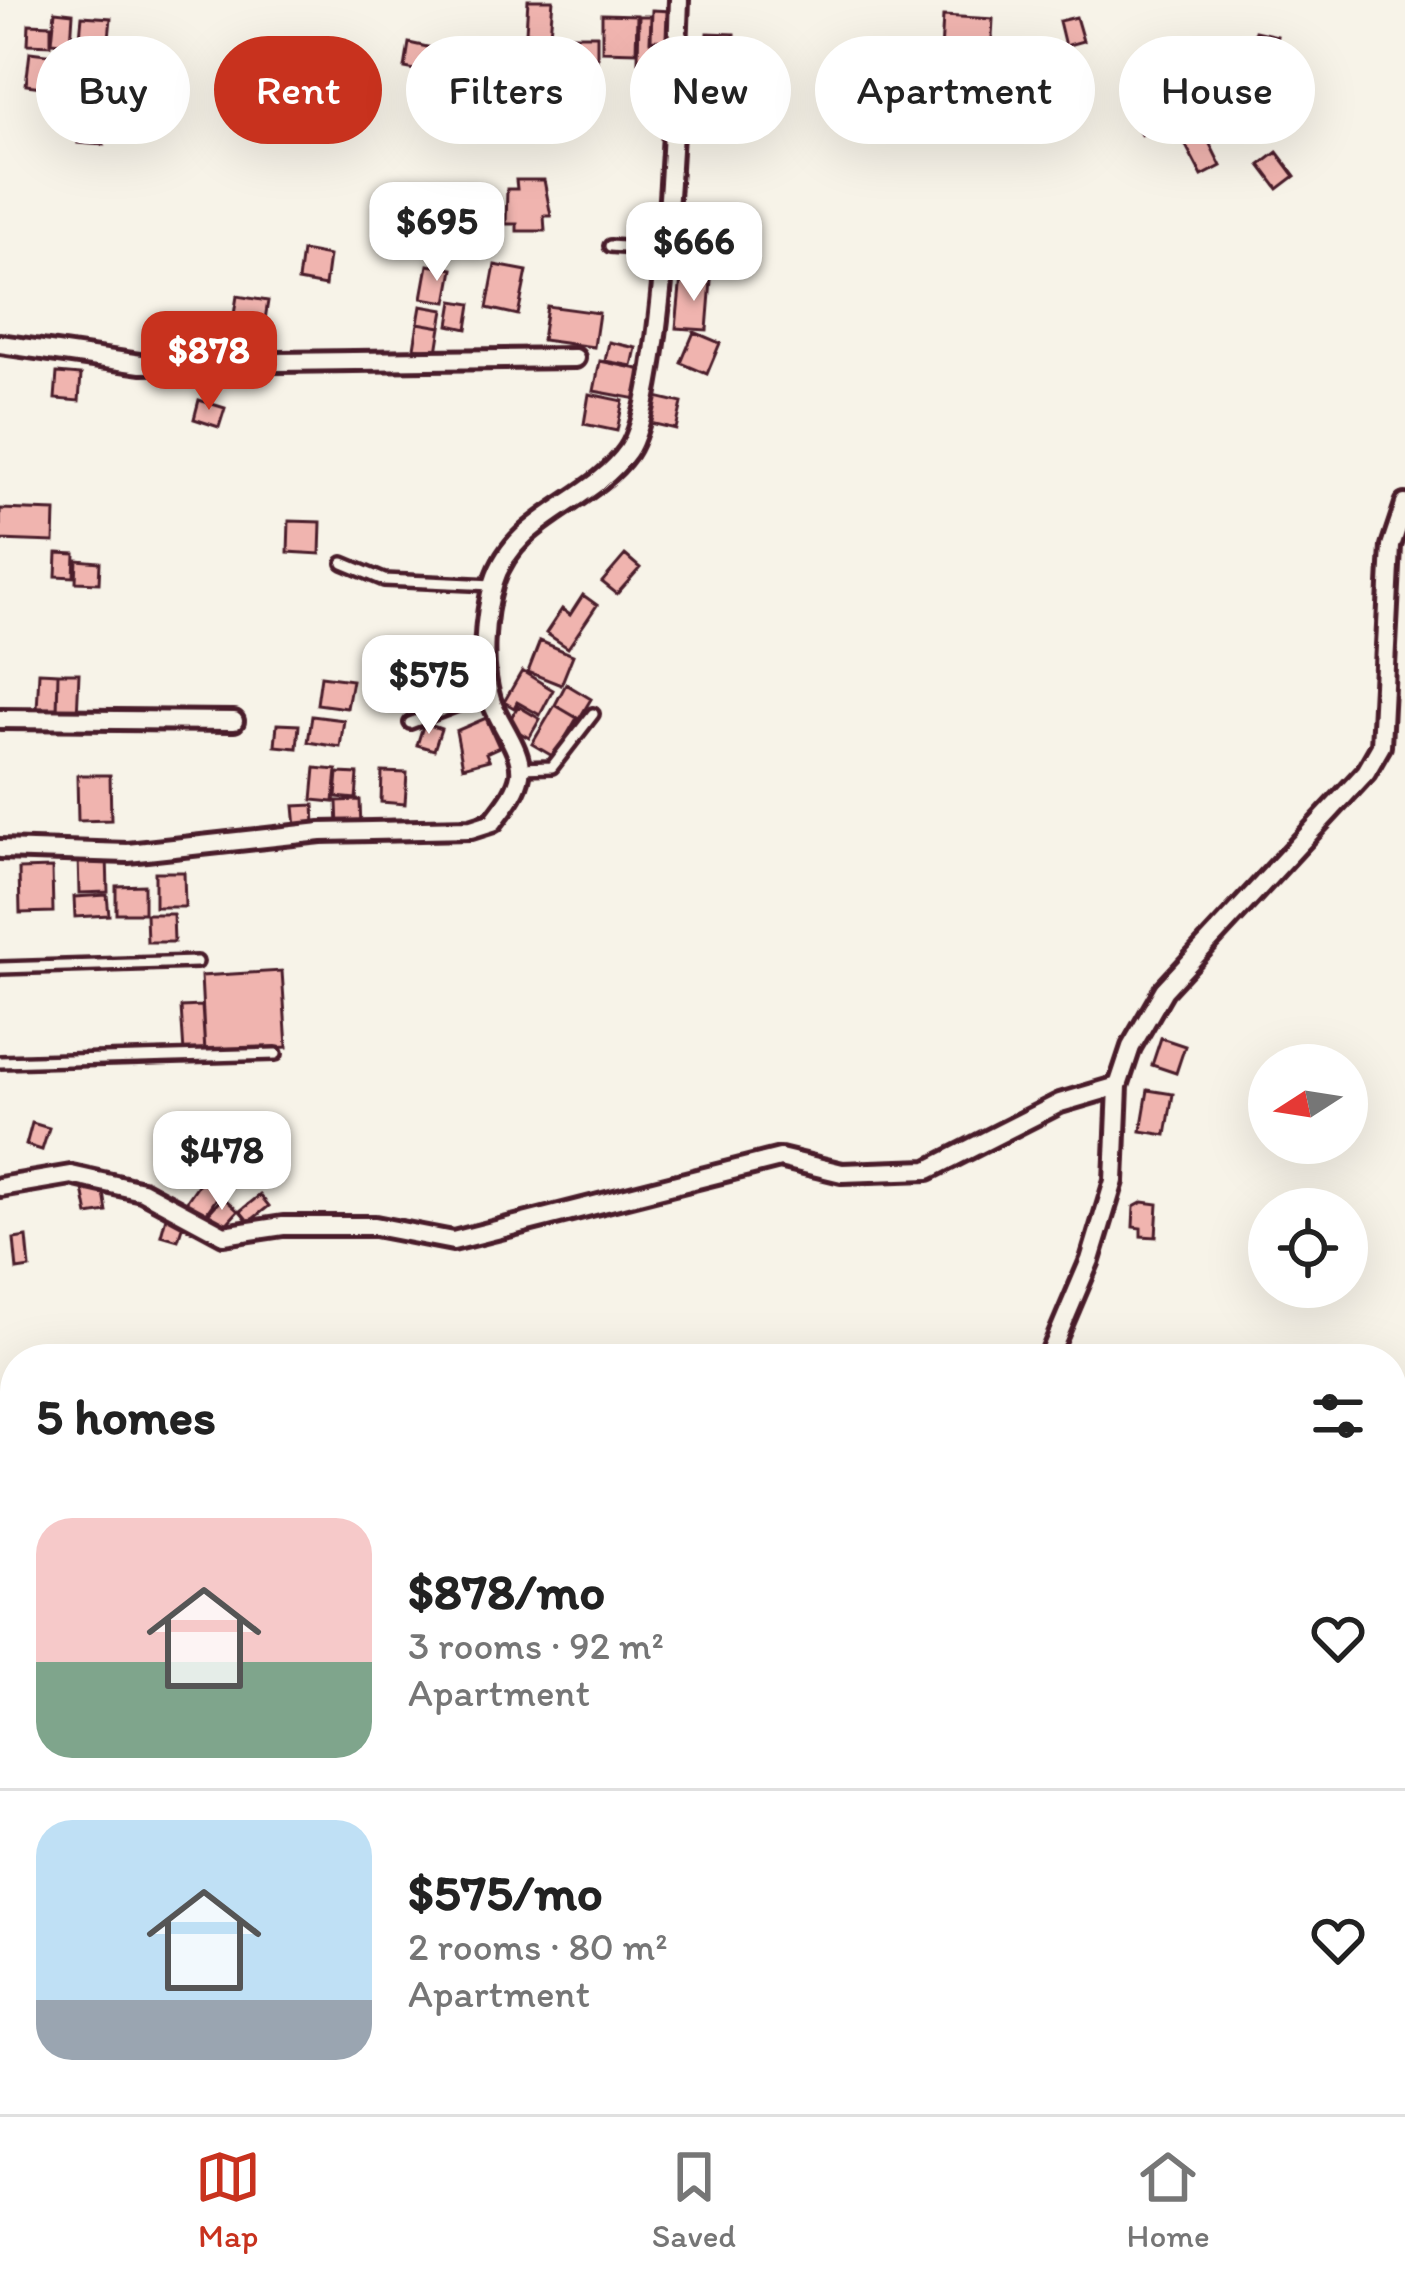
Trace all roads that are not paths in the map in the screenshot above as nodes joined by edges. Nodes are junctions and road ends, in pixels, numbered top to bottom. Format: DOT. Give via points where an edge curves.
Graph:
graph roads {
  1 [pos="679,0"];
  2 [pos="610,246"];
  3 [pos="663,250"];
  4 [pos="0,344"];
  5 [pos="575,358"];
  6 [pos="1405,504"];
  7 [pos="343,563"];
  8 [pos="493,585"];
  9 [pos="489,693"];
  10 [pos="593,715"];
  11 [pos="0,719"];
  12 [pos="234,721"];
  13 [pos="410,724"];
  14 [pos="520,768"];
  15 [pos="0,848"];
  16 [pos="197,962"];
  17 [pos="0,968"];
  18 [pos="277,1054"];
  19 [pos="0,1062"];
  20 [pos="1118,1085"];
  21 [pos="0,1187"];
  22 [pos="1054,1344"];
  1 -- 3 [label="street"];
  2 -- 3 [label="lane"];
  3 -- 8 [label="street" via="649,372 628,450 519,536"];
  4 -- 5 [label="street" via="141,364"];
  6 -- 20 [label="street" via="1391,546 1382,746 1164,990"];
  7 -- 8 [label="lane" via="384,580"];
  8 -- 9 [label="street"];
  9 -- 13 [label="lane"];
  9 -- 14 [label="street"];
  10 -- 14 [label="lane" via="552,767"];
  11 -- 12 [label="street"];
  14 -- 15 [label="street" via="493,822 471,829 321,832 128,853"];
  16 -- 17 [label="lane"];
  18 -- 19 [label="lane"];
  20 -- 21 [label="street" via="1060,1103 928,1170 842,1173 780,1158 453,1241 375,1226 224,1235 142,1191 70,1175"];
  20 -- 22 [label="street" via="1114,1181"];
}
